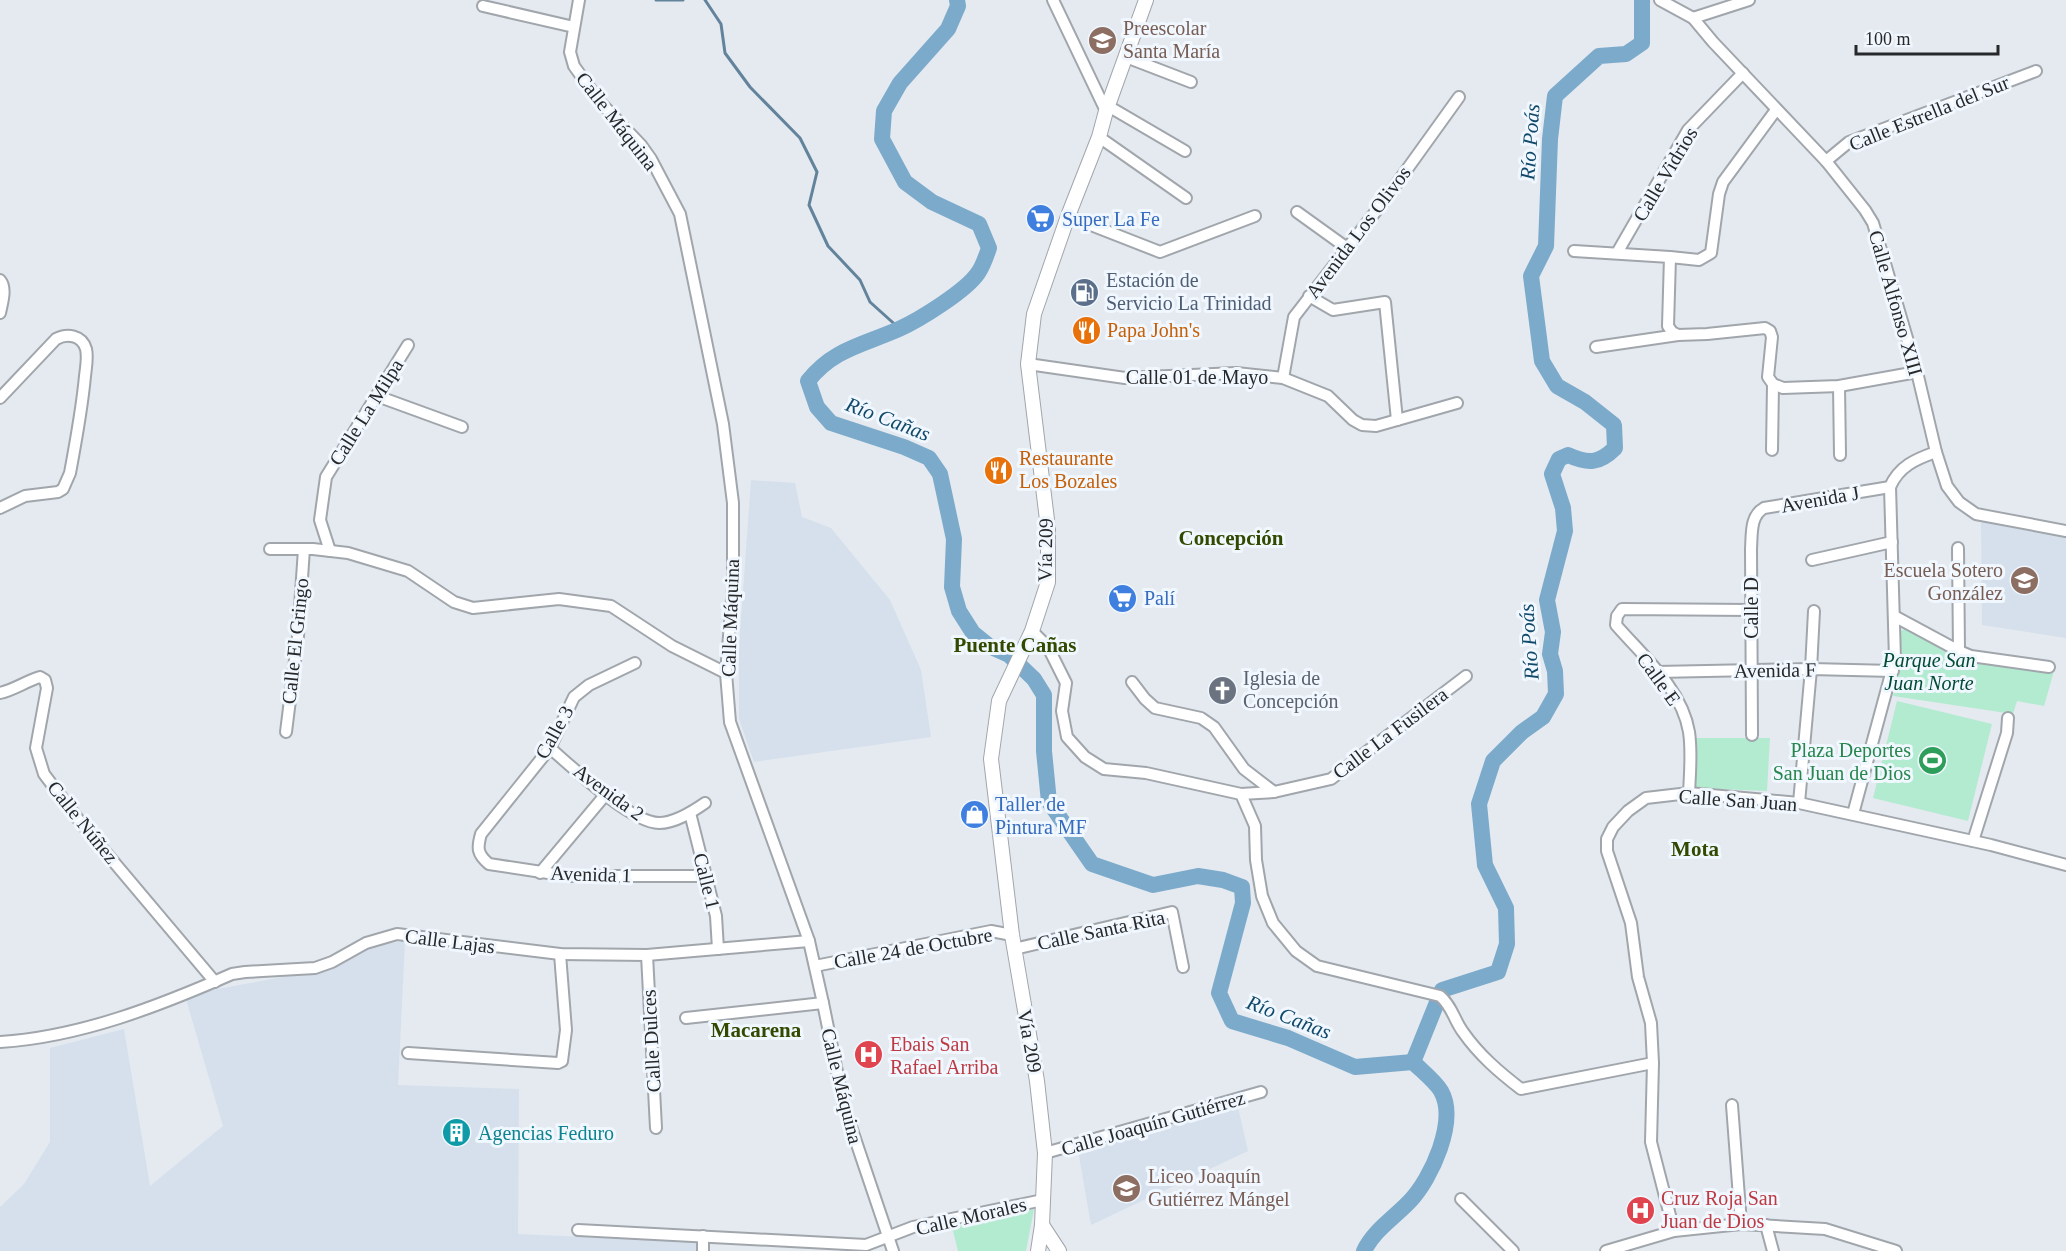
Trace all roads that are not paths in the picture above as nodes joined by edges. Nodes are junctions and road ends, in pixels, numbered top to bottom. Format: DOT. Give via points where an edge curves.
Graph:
graph roads {
  1 [pos="579,0"];
  2 [pos="1053,0"];
  3 [pos="1146,0"];
  4 [pos="1660,0"];
  5 [pos="1749,0"];
  6 [pos="483,6"];
  7 [pos="1693,18"];
  8 [pos="574,27"];
  9 [pos="1126,57"];
  10 [pos="2036,71"];
  11 [pos="1743,73"];
  12 [pos="1191,82"];
  13 [pos="1459,97"];
  14 [pos="1107,108"];
  15 [pos="1776,110"];
  16 [pos="1099,137"];
  17 [pos="1185,151"];
  18 [pos="1826,161"];
  19 [pos="1186,198"];
  20 [pos="1297,212"];
  21 [pos="1068,216"];
  22 [pos="1255,216"];
  23 [pos="1347,248"];
  24 [pos="1574,251"];
  25 [pos="1617,253"];
  26 [pos="1670,257"];
  27 [pos="0,280"];
  28 [pos="1309,296"];
  29 [pos="0,313"];
  30 [pos="1678,335"];
  31 [pos="408,345"];
  32 [pos="1596,347"];
  33 [pos="1028,364"];
  34 [pos="1917,372"];
  35 [pos="1283,378"];
  36 [pos="1773,384"];
  37 [pos="1839,386"];
  38 [pos="378,396"];
  39 [pos="0,398"];
  40 [pos="1457,403"];
  41 [pos="1397,420"];
  42 [pos="462,426"];
  43 [pos="1772,450"];
  44 [pos="1936,452"];
  45 [pos="1840,455"];
  46 [pos="1890,487"];
  47 [pos="0,508"];
  48 [pos="1754,518"];
  49 [pos="2066,531"];
  50 [pos="1892,542"];
  51 [pos="1958,548"];
  52 [pos="270,549"];
  53 [pos="304,549"];
  54 [pos="330,551"];
  55 [pos="1812,560"];
  56 [pos="1751,610"];
  57 [pos="1814,611"];
  58 [pos="1894,616"];
  59 [pos="1032,631"];
  60 [pos="1959,651"];
  61 [pos="635,663"];
  62 [pos="2049,667"];
  63 [pos="1811,669"];
  64 [pos="1751,670"];
  65 [pos="1893,671"];
  66 [pos="1657,672"];
  67 [pos="726,674"];
  68 [pos="1466,676"];
  69 [pos="1132,682"];
  70 [pos="0,693"];
  71 [pos="2008,717"];
  72 [pos="286,732"];
  73 [pos="1752,735"];
  74 [pos="550,748"];
  75 [pos="1274,792"];
  76 [pos="1689,793"];
  77 [pos="606,794"];
  78 [pos="1241,794"];
  79 [pos="1799,803"];
  80 [pos="705,804"];
  81 [pos="690,813"];
  82 [pos="1853,814"];
  83 [pos="1973,841"];
  84 [pos="479,855"];
  85 [pos="2066,865"];
  86 [pos="540,873"];
  87 [pos="706,876"];
  88 [pos="808,941"];
  89 [pos="1013,942"];
  90 [pos="718,949"];
  91 [pos="560,954"];
  92 [pos="647,955"];
  93 [pos="815,966"];
  94 [pos="1183,967"];
  95 [pos="215,982"];
  96 [pos="823,1003"];
  97 [pos="686,1018"];
  98 [pos="0,1042"];
  99 [pos="408,1053"];
  100 [pos="1653,1063"];
  101 [pos="1261,1092"];
  102 [pos="1732,1105"];
  103 [pos="656,1128"];
  104 [pos="1045,1153"];
  105 [pos="1461,1199"];
  106 [pos="1043,1200"];
  107 [pos="1741,1224"];
  108 [pos="1766,1225"];
  109 [pos="1042,1226"];
  110 [pos="578,1230"];
  111 [pos="1674,1231"];
  112 [pos="703,1236"];
  113 [pos="887,1238"];
  114 [pos="703,1251"];
  115 [pos="893,1251"];
  116 [pos="1038,1251"];
  117 [pos="1059,1251"];
  118 [pos="1513,1251"];
  119 [pos="1606,1251"];
  120 [pos="1773,1251"];
  121 [pos="1896,1251"];
  1 -- 8 [label="street, Calle Máquina"];
  2 -- 14 [label="street"];
  3 -- 9 [label="main road, Vía 209"];
  4 -- 7 [label="street, Calle Alfonso XIII"];
  5 -- 7 [label="street"];
  6 -- 8 [label="street"];
  7 -- 11 [label="street, Calle Alfonso XIII"];
  8 -- 67 [label="street, Calle Máquina" via="570,52 574,66 600,102 646,152 680,214 723,424 734,503"];
  9 -- 12 [label="street"];
  9 -- 14 [label="main road, Vía 209"];
  10 -- 18 [label="street, Calle Estrella del Sur" via="1849,142"];
  11 -- 15 [label="street, Calle Alfonso XIII"];
  11 -- 25 [label="street, Calle Vidrios" via="1688,130"];
  13 -- 23 [label="street, Avenida Los Olivos"];
  14 -- 16 [label="main road, Vía 209"];
  14 -- 17 [label="street"];
  15 -- 18 [label="street, Calle Alfonso XIII"];
  15 -- 26 [label="street" via="1723,182 1711,253 1699,260"];
  16 -- 19 [label="street"];
  16 -- 21 [label="main road, Vía 209"];
  18 -- 34 [label="street, Calle Alfonso XIII" via="1873,223"];
  20 -- 23 [label="street"];
  21 -- 22 [label="street" via="1160,252"];
  21 -- 33 [label="main road, Vía 209" via="1034,314"];
  23 -- 28 [label="street, Avenida Los Olivos"];
  24 -- 25 [label="street"];
  25 -- 26 [label="street"];
  26 -- 30 [label="street" via="1668,326"];
  27 -- 29 [label="street" via="4,292"];
  28 -- 35 [label="street, Avenida Los Olivos" via="1294,317"];
  28 -- 41 [label="street" via="1333,310 1385,302"];
  30 -- 32 [label="street"];
  30 -- 36 [label="street" via="1765,328 1772,337 1768,377"];
  31 -- 38 [label="street, Calle La Milpa"];
  33 -- 35 [label="street, Calle 01 de Mayo" via="1125,378 1236,373"];
  33 -- 59 [label="main road, Vía 209" via="1048,528 1048,582"];
  34 -- 37 [label="street"];
  34 -- 44 [label="street, Calle Alfonso XIII"];
  35 -- 41 [label="street, Calle 01 de Mayo" via="1328,396 1362,425"];
  36 -- 37 [label="street" via="1783,388"];
  36 -- 43 [label="street"];
  37 -- 45 [label="street"];
  38 -- 42 [label="street"];
  38 -- 54 [label="street, Calle La Milpa" via="326,477 320,520"];
  39 -- 47 [label="street" via="56,339 70,335 83,343 83,400 66,482 58,492 25,496"];
  40 -- 41 [label="street, Calle 01 de Mayo"];
  44 -- 46 [label="street" via="1906,465"];
  44 -- 49 [label="street, Calle Alfonso XIII" via="1947,486 1959,502 1976,514"];
  46 -- 48 [label="street, Avenida J" via="1764,508"];
  46 -- 50 [label="street"];
  48 -- 56 [label="street, Calle D"];
  50 -- 55 [label="street"];
  50 -- 58 [label="street"];
  51 -- 60 [label="street"];
  52 -- 53 [label="street"];
  53 -- 54 [label="street"];
  53 -- 72 [label="street, Calle El Gringo"];
  54 -- 67 [label="street" via="408,571 454,602 473,608 559,599 611,606 672,646"];
  56 -- 64 [label="street, Calle D"];
  56 -- 66 [label="street, Calle E" via="1622,609 1616,625"];
  57 -- 63 [label="street"];
  58 -- 60 [label="street"];
  58 -- 65 [label="street"];
  59 -- 78 [label="street, Calle La Fusilera" via="1048,647 1066,683 1062,711 1067,737 1085,758 1104,769 1146,773"];
  59 -- 89 [label="main road, Vía 209" via="999,701 991,759"];
  60 -- 62 [label="street"];
  61 -- 74 [label="street, Calle 3" via="573,697"];
  63 -- 64 [label="street, Avenida F"];
  63 -- 65 [label="street, Avenida F"];
  63 -- 79 [label="street"];
  64 -- 66 [label="street, Avenida F"];
  64 -- 73 [label="street, Calle D"];
  65 -- 82 [label="street"];
  66 -- 76 [label="street, Calle E" via="1681,707 1689,731"];
  67 -- 88 [label="street, Calle Máquina" via="730,722"];
  68 -- 75 [label="street, Calle La Fusilera" via="1331,779"];
  69 -- 75 [label="street" via="1155,708 1201,718 1214,727 1244,769"];
  70 -- 95 [label="street, Calle Núñez" via="40,677 45,680 47,688 36,748 44,774"];
  71 -- 83 [label="street" via="2007,733"];
  74 -- 77 [label="street, Avenida 2"];
  74 -- 84 [label="street, Calle 3" via="481,834"];
  75 -- 78 [label="street, Calle La Fusilera"];
  76 -- 79 [label="street, Calle San Juan"];
  76 -- 100 [label="street, Calle San Juan" via="1646,798 1628,811 1607,839 1606,851 1631,923 1638,976 1651,1023"];
  77 -- 81 [label="street, Avenida 2" via="641,819 652,822 669,822"];
  77 -- 86 [label="street"];
  78 -- 100 [label="street" via="1255,826 1262,896 1273,923 1296,951 1317,966 1440,996 1492,1067 1521,1089"];
  79 -- 82 [label="street, Calle San Juan"];
  80 -- 81 [label="street, Avenida 2"];
  81 -- 87 [label="street, Calle 1"];
  82 -- 83 [label="street, Calle San Juan"];
  83 -- 85 [label="street, Calle San Juan"];
  84 -- 86 [label="street, Avenida 1" via="489,864"];
  86 -- 87 [label="street, Avenida 1"];
  87 -- 90 [label="street, Calle 1" via="716,916"];
  88 -- 90 [label="street, Calle Lajas"];
  88 -- 93 [label="street, Calle Máquina"];
  89 -- 93 [label="street, Calle 24 de Octubre" via="991,931"];
  89 -- 94 [label="street, Calle Santa Rita" via="1172,912"];
  89 -- 104 [label="main road, Vía 209"];
  90 -- 92 [label="street, Calle Lajas"];
  91 -- 92 [label="street, Calle Lajas"];
  91 -- 95 [label="street, Calle Lajas" via="397,934 366,943 315,968 245,972"];
  91 -- 99 [label="street" via="566,1030 562,1061"];
  92 -- 103 [label="street, Calle Dulces"];
  93 -- 96 [label="street, Calle Máquina"];
  95 -- 98 [label="street, Calle Lajas" via="79,1030"];
  96 -- 97 [label="street"];
  96 -- 113 [label="street, Calle Máquina" via="844,1106"];
  100 -- 111 [label="street, Calle San Juan" via="1651,1142"];
  101 -- 104 [label="street, Calle Joaquín Gutiérrez"];
  102 -- 107 [label="street"];
  104 -- 106 [label="main road, Vía 209"];
  105 -- 118 [label="street"];
  106 -- 109 [label="main road, Vía 209"];
  106 -- 113 [label="street, Calle Morales" via="913,1227"];
  107 -- 108 [label="street"];
  107 -- 111 [label="street"];
  108 -- 120 [label="street"];
  108 -- 121 [label="street" via="1825,1228"];
  109 -- 116 [label="main road, Vía 209"];
  109 -- 117 [label="main road"];
  110 -- 112 [label="street, Calle Morales"];
  111 -- 119 [label="street"];
  112 -- 113 [label="street, Calle Morales" via="866,1245"];
  112 -- 114 [label="street"];
  113 -- 115 [label="street, Calle Máquina"];
}
